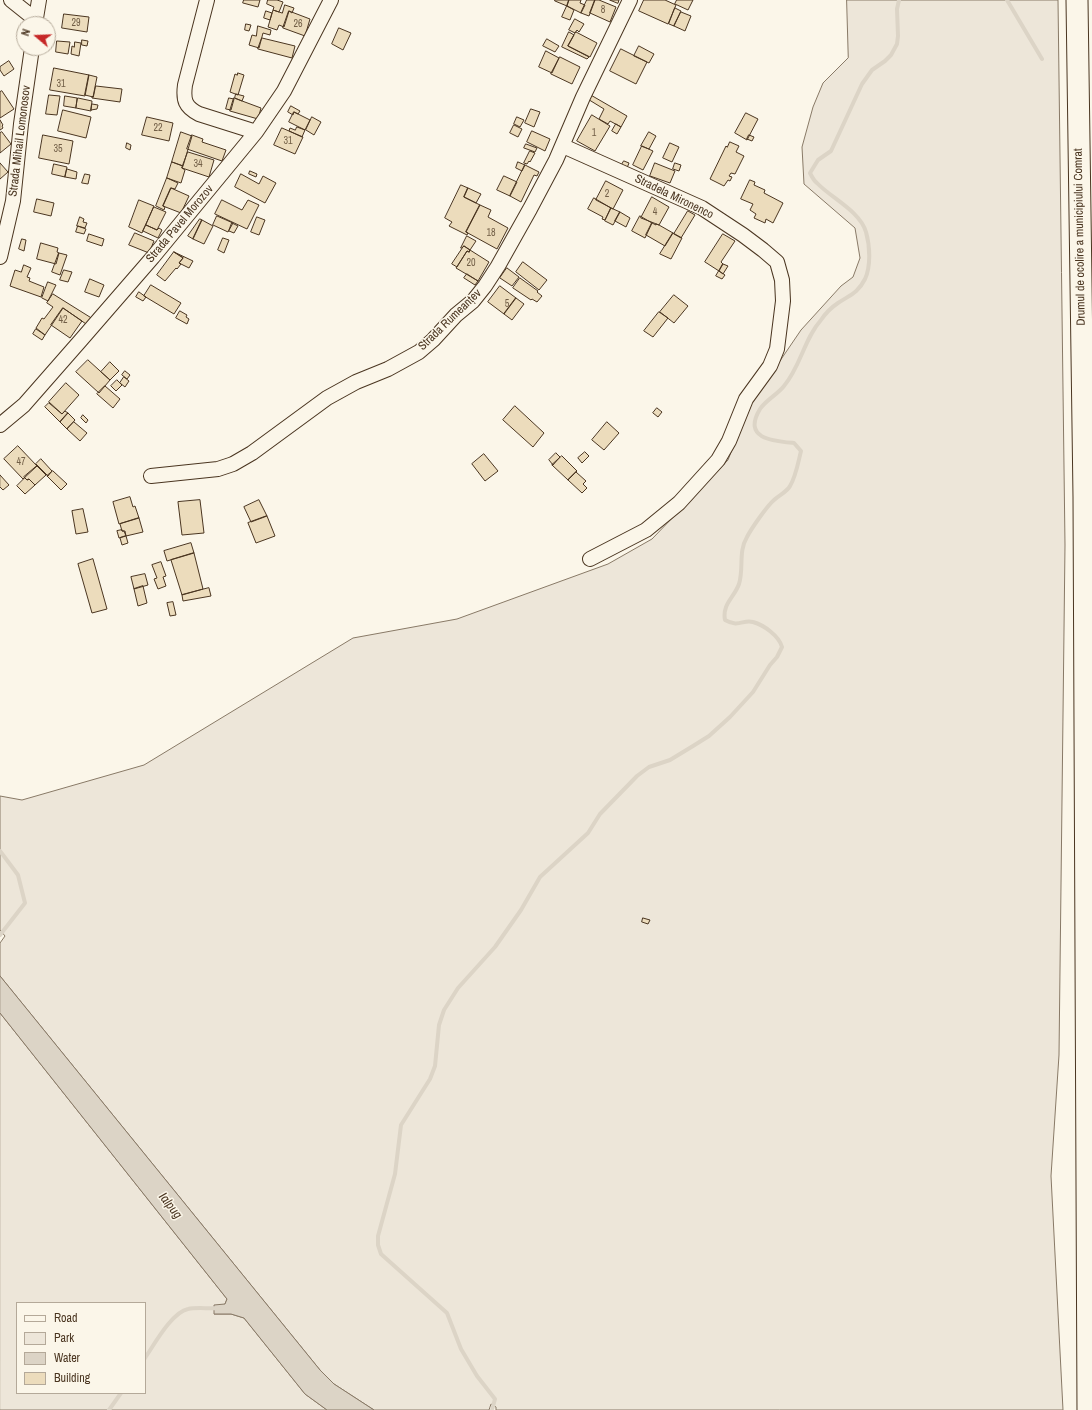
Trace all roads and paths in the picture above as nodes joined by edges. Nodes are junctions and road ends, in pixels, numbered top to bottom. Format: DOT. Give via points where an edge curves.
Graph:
graph roads {
  1 [pos="11,0"];
  2 [pos="39,0"];
  3 [pos="207,0"];
  4 [pos="331,0"];
  5 [pos="630,0"];
  6 [pos="1077,0"];
  7 [pos="28,16"];
  8 [pos="36,16"];
  9 [pos="31,56"];
  10 [pos="256,132"];
  11 [pos="563,146"];
  12 [pos="0,257"];
  13 [pos="0,425"];
  14 [pos="150,476"];
  15 [pos="590,559"];
  16 [pos="1088,1410"];
  1 -- 7 [label="street"];
  2 -- 8 [label="street"];
  3 -- 10 [label="street" via="185,85 187,105 199,114"];
  4 -- 10 [label="street, Strada Pavel Morozov" via="284,91"];
  5 -- 11 [label="street, Strada Rumeanțev"];
  6 -- 16 [label="highway, Drumul de ocolire a municipiului Comrat" via="1084,497"];
  9 -- 12 [label="street, Strada Mihail Lomonosov" via="20,124 13,200"];
  10 -- 13 [label="street, Strada Pavel Morozov" via="153,257 24,406"];
  11 -- 14 [label="street, Strada Rumeanțev" via="485,286 473,301 419,352 327,398 234,464 218,469"];
  11 -- 15 [label="street, Stradela Mironenco" via="702,208 743,235 777,262 782,280 783,301 777,349 770,366 746,399 729,441 718,460 679,503 646,530"];
}
